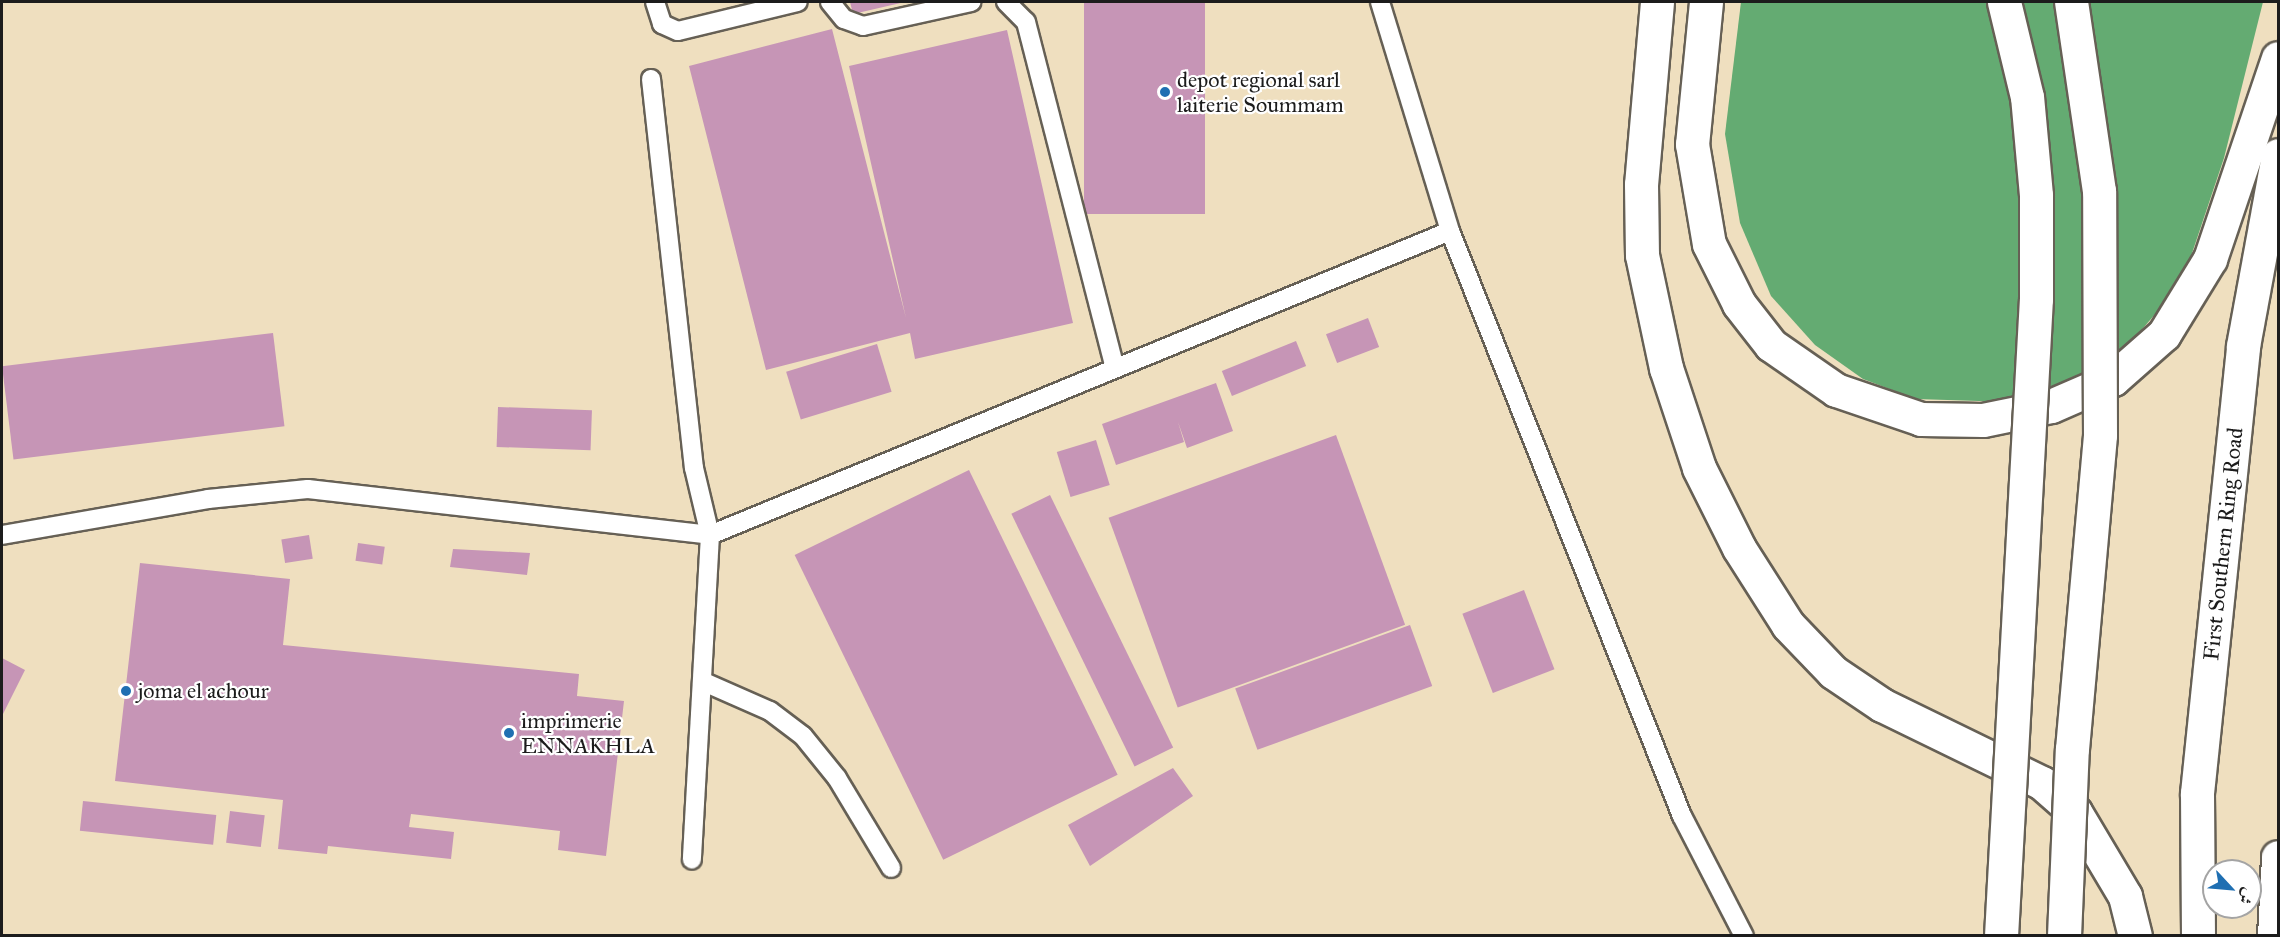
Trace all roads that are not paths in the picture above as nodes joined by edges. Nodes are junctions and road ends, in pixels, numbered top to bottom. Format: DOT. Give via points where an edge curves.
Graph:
graph roads {
  1 [pos="655,2"];
  2 [pos="798,2"];
  3 [pos="830,2"];
  4 [pos="971,2"];
  5 [pos="1006,2"];
  6 [pos="1380,2"];
  7 [pos="1657,2"];
  8 [pos="1706,2"];
  9 [pos="2004,2"];
  10 [pos="2071,2"];
  11 [pos="2278,58"];
  12 [pos="651,79"];
  13 [pos="2278,156"];
  14 [pos="1450,231"];
  15 [pos="1114,365"];
  16 [pos="710,535"];
  17 [pos="2,536"];
  18 [pos="704,682"];
  19 [pos="2278,857"];
  20 [pos="692,860"];
  21 [pos="891,868"];
  22 [pos="1744,936"];
  23 [pos="2001,936"];
  24 [pos="2064,936"];
  25 [pos="2135,936"];
  26 [pos="2198,936"];
  27 [pos="2274,936"];
  1 -- 2 [label="lane" via="662,24 678,31"];
  3 -- 4 [label="lane" via="844,19 863,26"];
  5 -- 15 [label="lane" via="1026,22"];
  6 -- 14 [label="lane"];
  7 -- 25 [label="highway" via="1642,160 1642,255 1666,368 1699,468 1739,548 1788,625 1833,672 1882,705 2042,783 2075,813 2125,896"];
  8 -- 11 [label="highway" via="1692,144 1709,244 1738,304 1771,345 1836,390 1922,419 1983,420 2051,406 2113,379 2164,333 2210,259"];
  9 -- 23 [label="highway, bridge" via="2027,97 2036,195 2036,299"];
  10 -- 24 [label="highway, bridge" via="2099,191 2100,435 2072,749"];
  12 -- 16 [label="lane" via="693,468"];
  13 -- 26 [label="highway, First Southern Ring Road" via="2243,346 2197,794"];
  14 -- 15 [label="lane"];
  14 -- 22 [label="lane" via="1682,816"];
  15 -- 16 [label="lane"];
  16 -- 17 [label="lane" via="308,489 186,502"];
  16 -- 18 [label="lane"];
  18 -- 20 [label="lane"];
  18 -- 21 [label="lane" via="753,701 802,736 837,778"];
  19 -- 27 [label="highway"];
}
